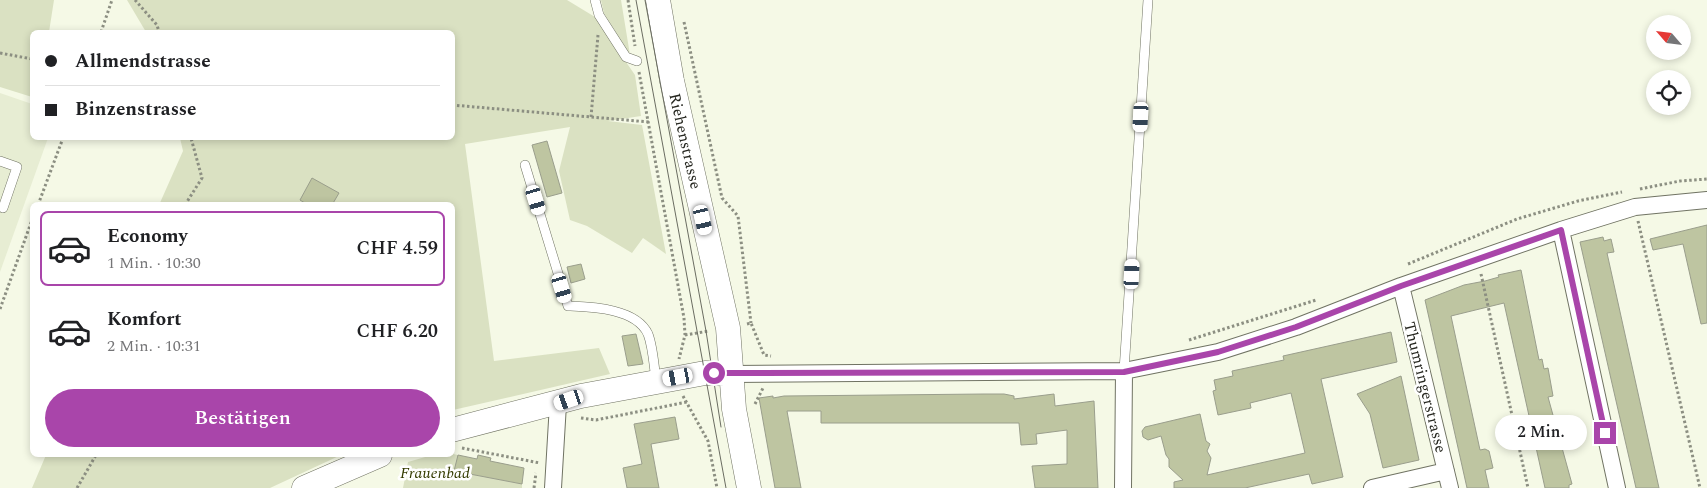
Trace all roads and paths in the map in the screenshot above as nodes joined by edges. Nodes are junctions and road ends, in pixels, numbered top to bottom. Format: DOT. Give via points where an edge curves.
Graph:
graph roads {
  1 [pos="112,0"];
  2 [pos="135,0"];
  3 [pos="595,0"];
  4 [pos="628,0"];
  5 [pos="658,0"];
  6 [pos="1148,0"];
  7 [pos="599,15"];
  8 [pos="683,19"];
  9 [pos="101,30"];
  10 [pos="159,30"];
  11 [pos="0,53"];
  12 [pos="30,59"];
  13 [pos="637,61"];
  14 [pos="455,104"];
  15 [pos="591,117"];
  16 [pos="649,122"];
  17 [pos="62,140"];
  18 [pos="192,140"];
  19 [pos="0,161"];
  20 [pos="525,165"];
  21 [pos="1707,179"];
  22 [pos="1634,190"];
  23 [pos="1625,192"];
  24 [pos="1707,200"];
  25 [pos="39,202"];
  26 [pos="187,202"];
  27 [pos="1635,207"];
  28 [pos="2,208"];
  29 [pos="30,226"];
  30 [pos="1561,230"];
  31 [pos="1478,259"];
  32 [pos="1402,267"];
  33 [pos="1401,286"];
  34 [pos="1324,297"];
  35 [pos="0,309"];
  36 [pos="751,323"];
  37 [pos="1187,340"];
  38 [pos="676,367"];
  39 [pos="1124,372"];
  40 [pos="731,374"];
  41 [pos="764,375"];
  42 [pos="657,381"];
  43 [pos="558,408"];
  44 [pos="756,410"];
  45 [pos="455,429"];
  46 [pos="455,447"];
  47 [pos="95,457"];
  48 [pos="375,457"];
  49 [pos="555,464"];
  50 [pos="1446,471"];
  51 [pos="77,488"];
  52 [pos="304,488"];
  53 [pos="553,488"];
  54 [pos="717,488"];
  55 [pos="749,488"];
  56 [pos="1123,488"];
  57 [pos="1372,488"];
  58 [pos="1450,488"];
  59 [pos="1528,488"];
  60 [pos="1617,488"];
  61 [pos="1700,488"];
  1 -- 9 [label="path"];
  2 -- 10 [label="path"];
  3 -- 7 [label="lane"];
  4 -- 13 [label="path"];
  5 -- 40 [label="main road, Riehenstrasse" via="672,81 728,328"];
  6 -- 39 [label="lane"];
  7 -- 13 [label="lane" via="626,57"];
  7 -- 15 [label="path"];
  8 -- 36 [label="path" via="722,198 738,216"];
  11 -- 12 [label="path"];
  13 -- 16 [label="path"];
  14 -- 15 [label="path"];
  15 -- 16 [label="path"];
  16 -- 38 [label="path" via="684,318 685,336"];
  17 -- 25 [label="path"];
  18 -- 26 [label="path" via="202,178"];
  19 -- 28 [label="lane" via="17,167"];
  20 -- 42 [label="lane" via="568,306 607,308 636,321 648,334"];
  21 -- 22 [label="path"];
  23 -- 32 [label="path" via="1578,201 1517,219"];
  24 -- 27 [label="street"];
  27 -- 30 [label="street"];
  27 -- 61 [label="path"];
  29 -- 35 [label="path"];
  30 -- 31 [label="street"];
  30 -- 60 [label="street"];
  31 -- 33 [label="street"];
  31 -- 59 [label="path"];
  33 -- 39 [label="street" via="1296,327 1218,352"];
  33 -- 50 [label="street, Thumringerstrasse"];
  34 -- 37 [label="path"];
  39 -- 41 [label="street"];
  39 -- 56 [label="street"];
  40 -- 41 [label="street"];
  40 -- 42 [label="main road" via="704,373"];
  40 -- 55 [label="main road, Riehenstrasse"];
  41 -- 44 [label="path" via="763,390 755,402"];
  42 -- 43 [label="main road" via="581,396"];
  43 -- 45 [label="main road"];
  43 -- 49 [label="street"];
  43 -- 54 [label="path" via="596,420 687,402 708,441"];
  46 -- 49 [label="path"];
  47 -- 51 [label="path"];
  48 -- 52 [label="main road"];
  49 -- 53 [label="street"];
  50 -- 57 [label="street"];
  50 -- 58 [label="street, Thumringerstrasse"];
}
